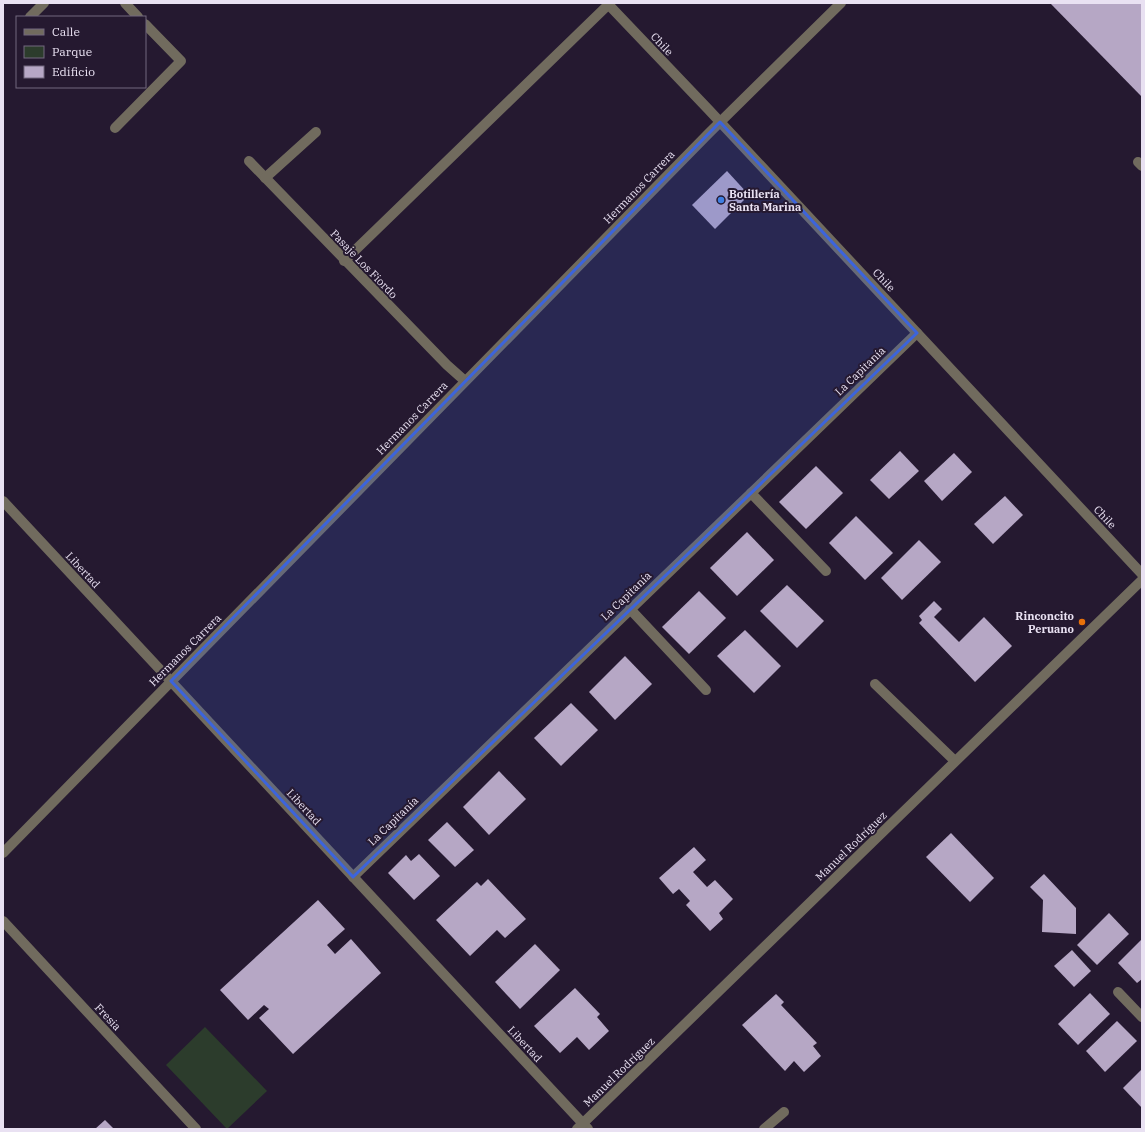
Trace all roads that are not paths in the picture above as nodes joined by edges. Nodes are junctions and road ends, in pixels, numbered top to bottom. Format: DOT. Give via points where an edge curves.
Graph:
graph roads {
  1 [pos="44,3"];
  2 [pos="125,3"];
  3 [pos="841,3"];
  4 [pos="608,4"];
  5 [pos="31,16"];
  6 [pos="137,16"];
  7 [pos="146,25"];
  8 [pos="720,122"];
  9 [pos="115,128"];
  10 [pos="316,132"];
  11 [pos="249,161"];
  12 [pos="265,178"];
  13 [pos="344,261"];
  14 [pos="917,333"];
  15 [pos="465,381"];
  16 [pos="751,493"];
  17 [pos="3,502"];
  18 [pos="826,571"];
  19 [pos="1142,574"];
  20 [pos="1142,580"];
  21 [pos="630,609"];
  22 [pos="171,682"];
  23 [pos="875,684"];
  24 [pos="706,690"];
  25 [pos="955,761"];
  26 [pos="3,853"];
  27 [pos="353,877"];
  28 [pos="3,921"];
  29 [pos="1118,992"];
  30 [pos="1142,1017"];
  31 [pos="784,1112"];
  32 [pos="582,1127"];
  33 [pos="196,1129"];
  34 [pos="764,1129"];
  1 -- 5 [label="street"];
  2 -- 6 [label="street"];
  3 -- 8 [label="street, Hermanos Carrera"];
  4 -- 8 [label="street, Chile"];
  4 -- 13 [label="street"];
  7 -- 9 [label="street" via="181,61"];
  8 -- 14 [label="street, Chile"];
  8 -- 15 [label="street, Hermanos Carrera"];
  10 -- 12 [label="street"];
  11 -- 12 [label="street, Pasaje Los Fiordo"];
  12 -- 13 [label="street, Pasaje Los Fiordo"];
  13 -- 15 [label="street, Pasaje Los Fiordo" via="446,366"];
  14 -- 16 [label="street, La Capitanía"];
  14 -- 19 [label="street, Chile"];
  15 -- 22 [label="street, Hermanos Carrera"];
  16 -- 18 [label="street"];
  16 -- 21 [label="street, La Capitanía"];
  17 -- 22 [label="street, Libertad"];
  20 -- 25 [label="street, Manuel Rodríguez"];
  21 -- 24 [label="street"];
  21 -- 27 [label="street, La Capitanía"];
  22 -- 26 [label="street, Hermanos Carrera"];
  22 -- 27 [label="street, Libertad"];
  23 -- 25 [label="street"];
  25 -- 32 [label="street, Manuel Rodríguez"];
  27 -- 32 [label="street, Libertad"];
  28 -- 33 [label="street, Fresia"];
  29 -- 30 [label="street"];
  31 -- 34 [label="street"];
}
